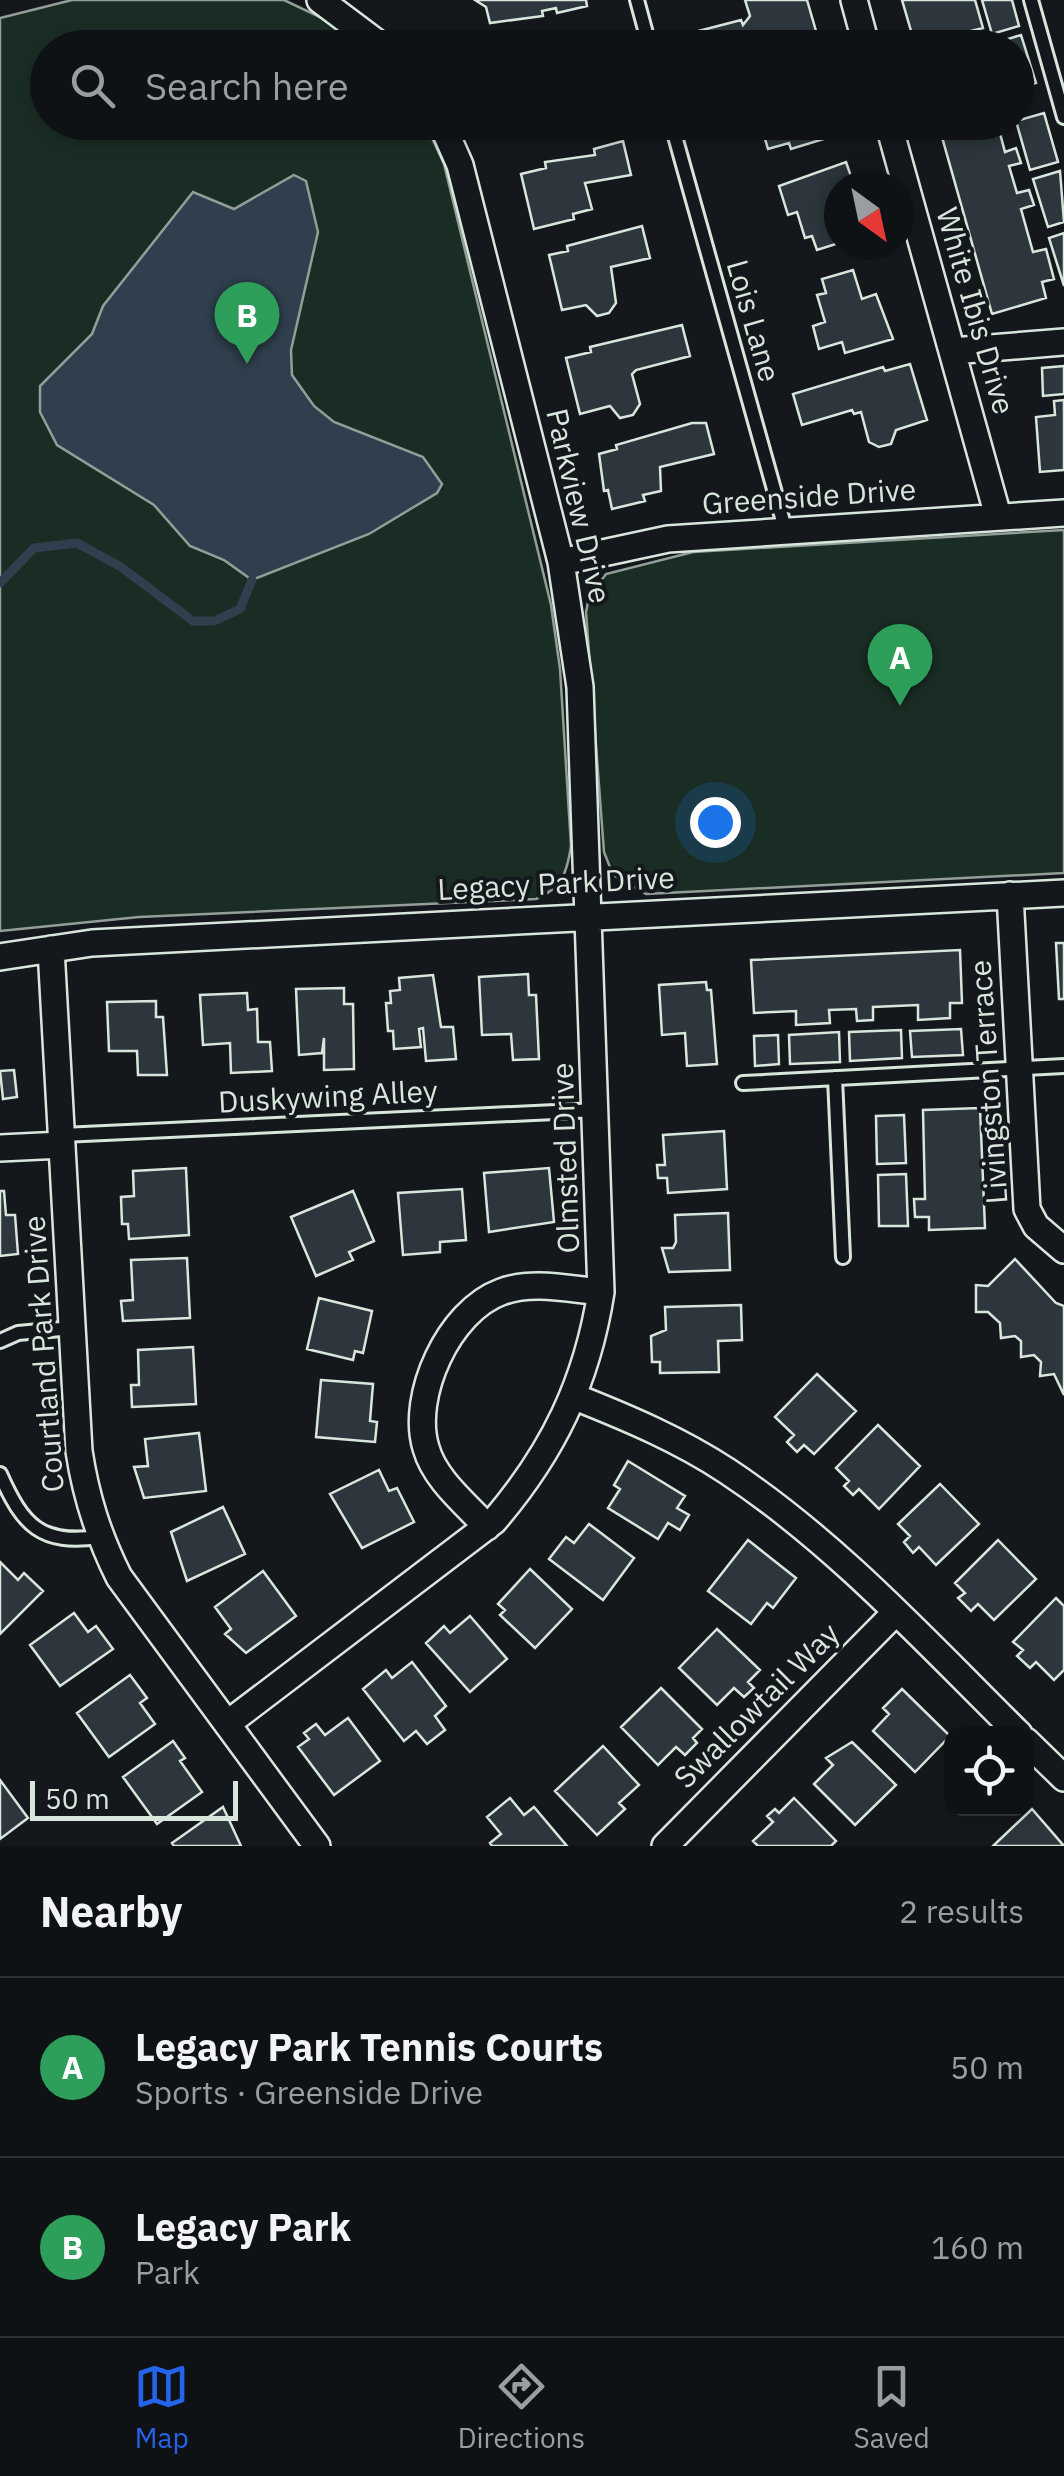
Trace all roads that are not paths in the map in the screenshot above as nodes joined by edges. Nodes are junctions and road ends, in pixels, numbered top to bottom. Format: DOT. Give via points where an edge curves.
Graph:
graph roads {
  1 [pos="320,0"];
  2 [pos="637,0"];
  3 [pos="854,0"];
  4 [pos="1031,0"];
  5 [pos="360,30"];
  6 [pos="645,30"];
  7 [pos="863,30"];
  8 [pos="1064,117"];
  9 [pos="449,140"];
  10 [pos="677,140"];
  11 [pos="893,140"];
  12 [pos="1064,342"];
  13 [pos="952,351"];
  14 [pos="1064,513"];
  15 [pos="998,516"];
  16 [pos="786,532"];
  17 [pos="561,562"];
  18 [pos="1064,892"];
  19 [pos="1010,895"];
  20 [pos="588,914"];
  21 [pos="51,949"];
  22 [pos="0,957"];
  23 [pos="1064,1066"];
  24 [pos="1018,1068"];
  25 [pos="835,1078"];
  26 [pos="742,1083"];
  27 [pos="597,1110"];
  28 [pos="62,1140"];
  29 [pos="0,1148"];
  30 [pos="1026,1192"];
  31 [pos="1064,1223"];
  32 [pos="1064,1250"];
  33 [pos="843,1257"];
  34 [pos="601,1292"];
  35 [pos="72,1328"];
  36 [pos="0,1341"];
  37 [pos="576,1397"];
  38 [pos="0,1474"];
  39 [pos="488,1527"];
  40 [pos="99,1537"];
  41 [pos="896,1612"];
  42 [pos="227,1724"];
  43 [pos="1011,1726"];
  44 [pos="1034,1749"];
  45 [pos="1064,1778"];
  46 [pos="317,1846"];
  47 [pos="665,1846"];
  1 -- 5 [label="street"];
  2 -- 6 [label="lane"];
  3 -- 7 [label="street"];
  4 -- 8 [label="lane"];
  9 -- 17 [label="street, Parkview Drive"];
  10 -- 16 [label="lane, Lois Lane"];
  11 -- 13 [label="street, White Ibis Drive"];
  12 -- 13 [label="street"];
  13 -- 15 [label="street, White Ibis Drive"];
  14 -- 15 [label="street, Greenside Drive"];
  15 -- 16 [label="street, Greenside Drive"];
  16 -- 17 [label="street, Greenside Drive" via="668,539"];
  17 -- 20 [label="street, Parkview Drive" via="580,687"];
  18 -- 19 [label="street, Legacy Park Drive"];
  19 -- 20 [label="street, Legacy Park Drive"];
  19 -- 24 [label="street, Livingston Terrace"];
  20 -- 21 [label="street, Legacy Park Drive"];
  20 -- 27 [label="street, Olmsted Drive"];
  21 -- 22 [label="street, Legacy Park Drive"];
  21 -- 28 [label="street"];
  23 -- 24 [label="lane"];
  24 -- 25 [label="lane"];
  24 -- 30 [label="street, Livingston Terrace"];
  25 -- 26 [label="lane"];
  25 -- 33 [label="lane"];
  27 -- 28 [label="lane, Duskywing Alley"];
  27 -- 34 [label="street, Olmsted Drive"];
  28 -- 29 [label="street"];
  28 -- 35 [label="street, Courtland Park Drive"];
  30 -- 31 [label="street" via="1047,1217"];
  30 -- 32 [label="street, Livingston Terrace" via="1036,1226"];
  34 -- 37 [label="street, Olmsted Drive"];
  34 -- 39 [label="street" via="528,1286 501,1292 478,1304 450,1339 426,1393 426,1449 439,1475"];
  35 -- 36 [label="lane"];
  35 -- 40 [label="street, Courtland Park Drive" via="79,1451"];
  37 -- 39 [label="street, Olmsted Drive" via="527,1482"];
  37 -- 41 [label="street" via="725,1470"];
  38 -- 40 [label="lane" via="27,1521 43,1534 61,1540"];
  39 -- 42 [label="street, Olmsted Drive"];
  40 -- 42 [label="street, Courtland Park Drive" via="119,1577"];
  41 -- 43 [label="street"];
  41 -- 47 [label="street, Swallowtail Way"];
  42 -- 46 [label="street, Courtland Park Drive"];
  44 -- 45 [label="street"];
}
